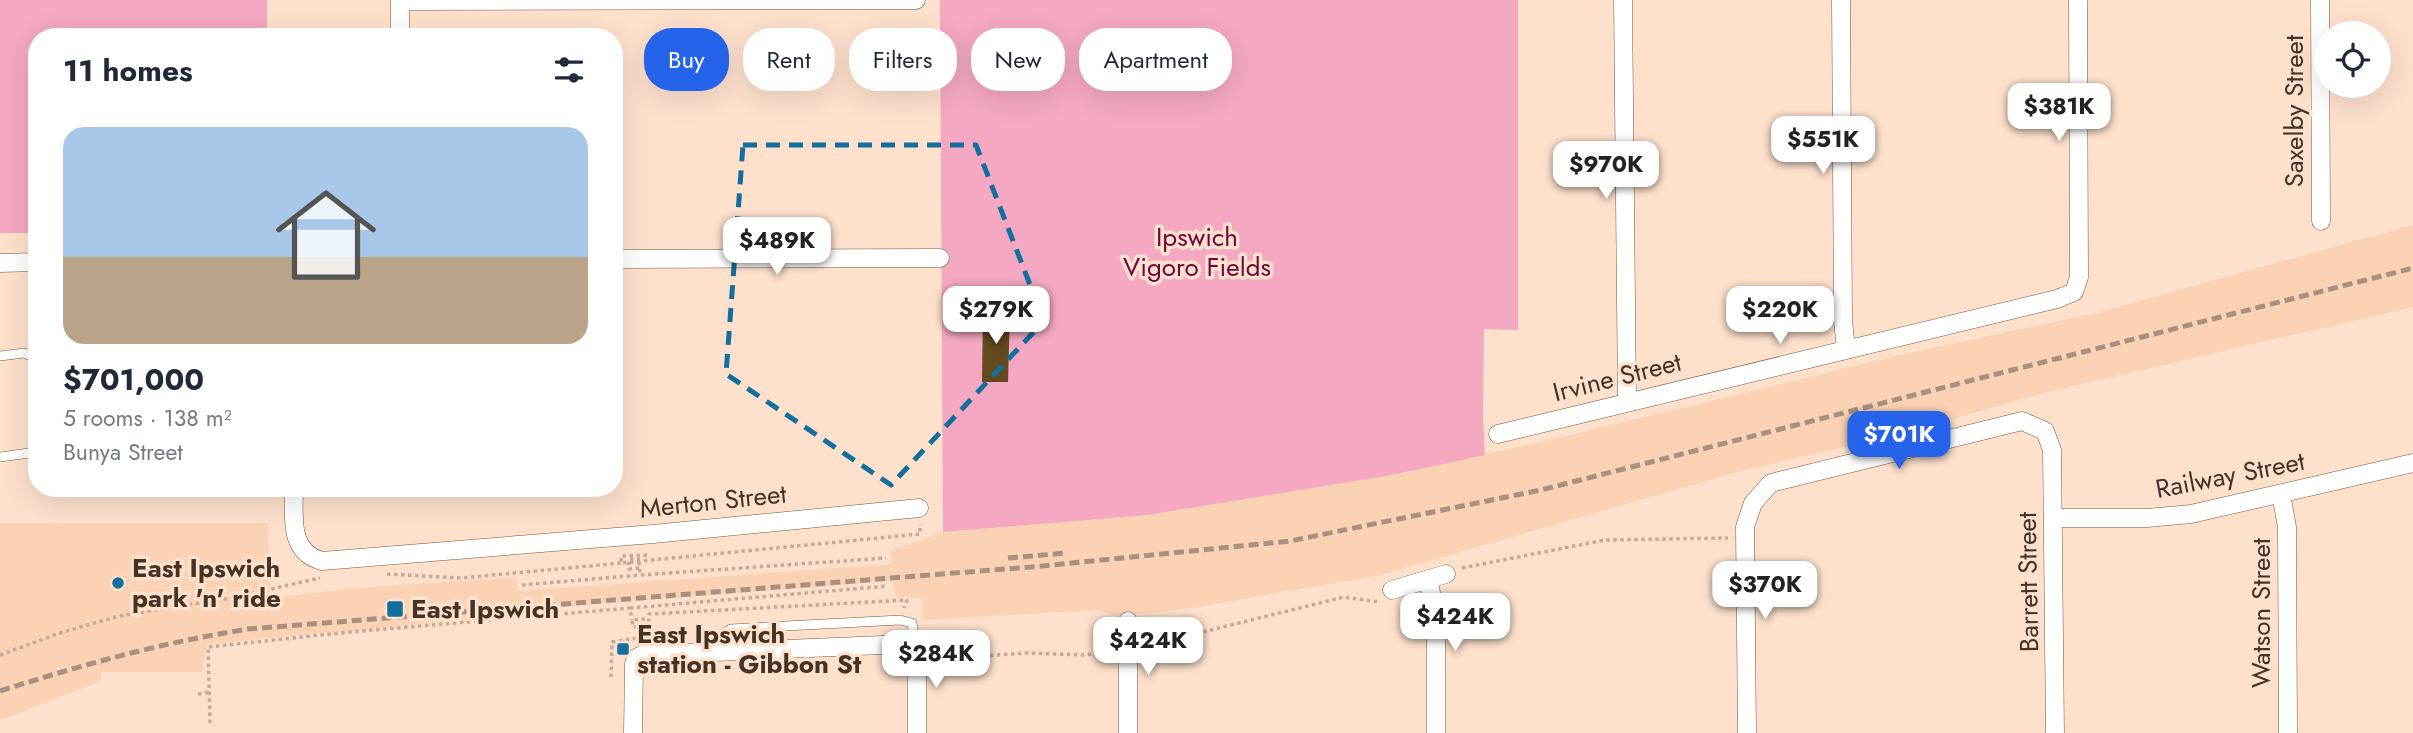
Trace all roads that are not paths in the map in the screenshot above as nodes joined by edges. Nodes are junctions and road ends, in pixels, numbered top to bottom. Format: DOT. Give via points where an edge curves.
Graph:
graph roads {
  1 [pos="916,0"];
  2 [pos="1623,0"];
  3 [pos="1841,0"];
  4 [pos="2078,0"];
  5 [pos="2320,0"];
  6 [pos="400,1"];
  7 [pos="400,28"];
  8 [pos="2321,221"];
  9 [pos="940,258"];
  10 [pos="623,259"];
  11 [pos="0,262"];
  12 [pos="28,262"];
  13 [pos="1846,350"];
  14 [pos="28,355"];
  15 [pos="0,356"];
  16 [pos="1627,401"];
  17 [pos="1498,434"];
  18 [pos="28,453"];
  19 [pos="0,457"];
  20 [pos="2413,463"];
  21 [pos="2281,494"];
  22 [pos="294,497"];
  23 [pos="919,508"];
  24 [pos="2054,519"];
  25 [pos="1452,573"];
  26 [pos="1428,580"];
  27 [pos="1393,599"];
  28 [pos="1128,621"];
  29 [pos="916,650"];
  30 [pos="708,653"];
  31 [pos="633,733"];
  32 [pos="917,733"];
  33 [pos="1128,733"];
  34 [pos="1436,733"];
  35 [pos="1747,733"];
  36 [pos="2055,733"];
  37 [pos="2288,733"];
  1 -- 6 [label="street"];
  2 -- 16 [label="street"];
  3 -- 13 [label="street"];
  4 -- 13 [label="street, Irvine Street" via="2079,277 2074,292"];
  5 -- 8 [label="street, Saxelby Street"];
  6 -- 7 [label="street"];
  9 -- 10 [label="street"];
  11 -- 12 [label="street"];
  13 -- 16 [label="street, Irvine Street"];
  14 -- 15 [label="lane"];
  16 -- 17 [label="street, Irvine Street"];
  18 -- 19 [label="lane"];
  20 -- 21 [label="street, Railway Street"];
  21 -- 24 [label="street, Railway Street" via="2190,514"];
  21 -- 37 [label="street, Watson Street" via="2287,527"];
  22 -- 23 [label="street, Merton Street" via="298,543 322,561"];
  24 -- 35 [label="street, Barrett Street" via="2052,450 2045,432 2022,421 1772,483 1753,503 1745,527"];
  24 -- 36 [label="street, Barrett Street"];
  25 -- 26 [label="street"];
  26 -- 27 [label="street"];
  26 -- 34 [label="street" via="1436,614"];
  28 -- 33 [label="street"];
  29 -- 30 [label="street" via="907,644"];
  29 -- 30 [label="lane" via="912,623 900,620 731,629 720,635"];
  29 -- 32 [label="street"];
  30 -- 31 [label="street" via="636,658"];
}
